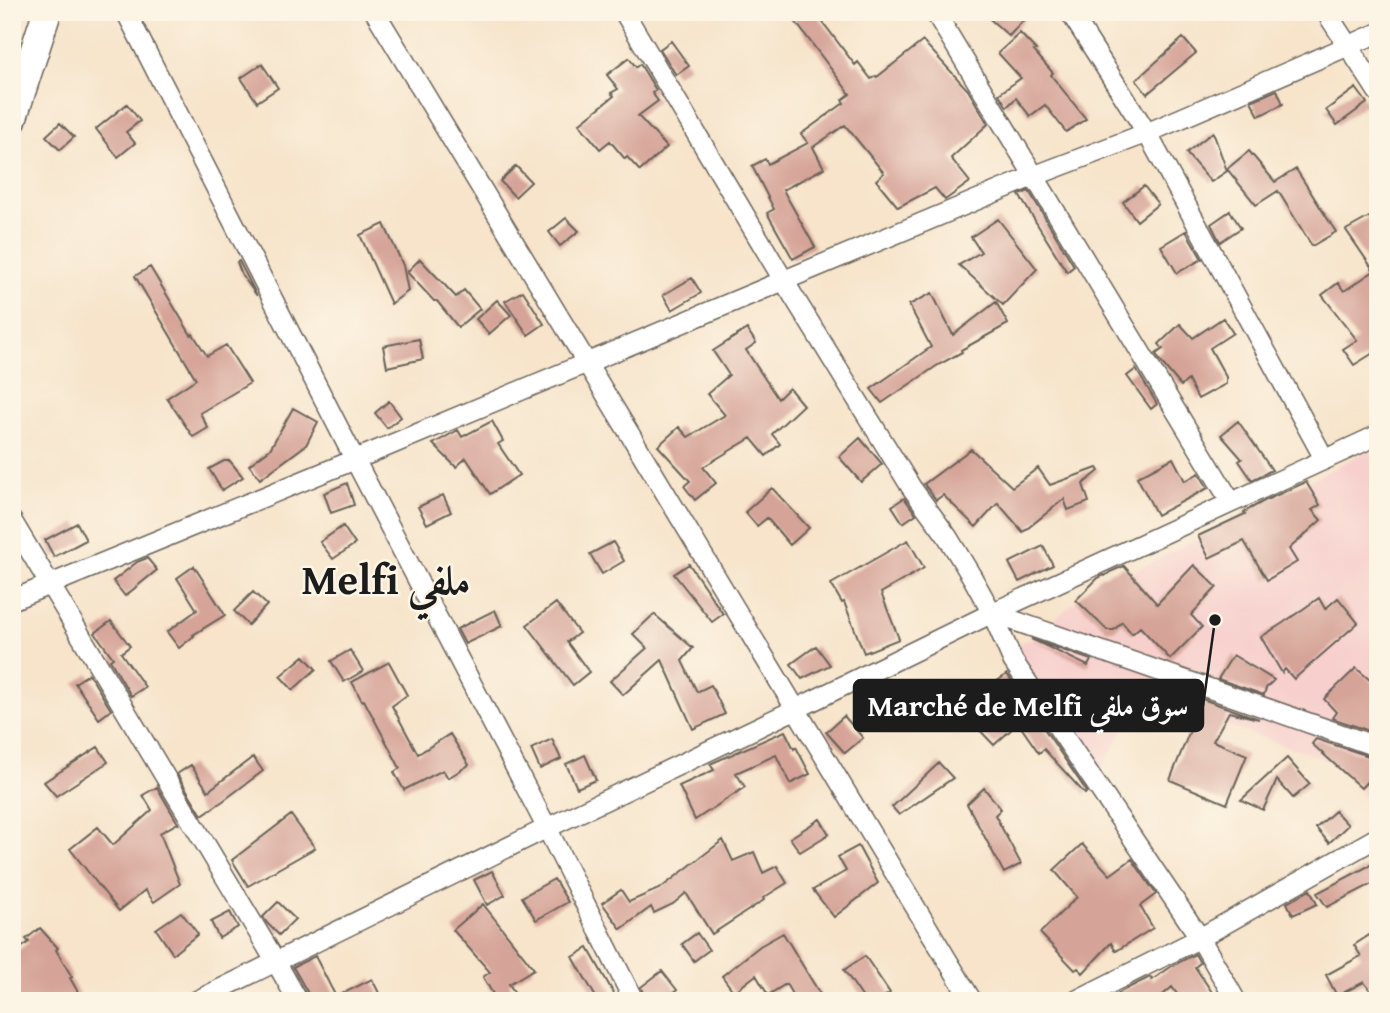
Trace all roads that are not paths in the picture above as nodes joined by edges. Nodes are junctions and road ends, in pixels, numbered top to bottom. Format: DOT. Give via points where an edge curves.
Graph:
graph roads {
  1 [pos="47,12"];
  2 [pos="127,12"];
  3 [pos="376,12"];
  4 [pos="624,12"];
  5 [pos="935,12"];
  6 [pos="1070,12"];
  7 [pos="1326,12"];
  8 [pos="1378,33"];
  9 [pos="1348,46"];
  10 [pos="1378,92"];
  11 [pos="12,120"];
  12 [pos="1147,133"];
  13 [pos="1034,176"];
  14 [pos="785,281"];
  15 [pos="588,362"];
  16 [pos="1378,435"];
  17 [pos="1324,458"];
  18 [pos="355,460"];
  19 [pos="1231,502"];
  20 [pos="12,521"];
  21 [pos="49,585"];
  22 [pos="12,600"];
  23 [pos="992,613"];
  24 [pos="796,709"];
  25 [pos="1378,747"];
  26 [pos="547,828"];
  27 [pos="1378,837"];
  28 [pos="1200,938"];
  29 [pos="276,962"];
  30 [pos="196,1001"];
  31 [pos="298,1001"];
  32 [pos="634,1001"];
  33 [pos="972,1001"];
  34 [pos="1075,1001"];
  35 [pos="1236,1001"];
  1 -- 11 [label="main road"];
  2 -- 18 [label="street"];
  3 -- 15 [label="street"];
  4 -- 14 [label="street"];
  5 -- 13 [label="street"];
  6 -- 12 [label="street"];
  7 -- 9 [label="street"];
  8 -- 9 [label="street"];
  9 -- 10 [label="street"];
  9 -- 12 [label="street"];
  12 -- 13 [label="street"];
  12 -- 17 [label="street"];
  13 -- 14 [label="street"];
  13 -- 19 [label="street"];
  14 -- 15 [label="street"];
  14 -- 23 [label="street"];
  15 -- 18 [label="street"];
  15 -- 24 [label="street"];
  16 -- 17 [label="street"];
  17 -- 19 [label="street"];
  18 -- 21 [label="street"];
  18 -- 26 [label="street"];
  19 -- 23 [label="street"];
  20 -- 21 [label="street"];
  21 -- 22 [label="street"];
  21 -- 29 [label="street"];
  23 -- 24 [label="street"];
  23 -- 25 [label="street"];
  23 -- 28 [label="street" via="1013,661"];
  24 -- 26 [label="street"];
  24 -- 33 [label="street"];
  26 -- 29 [label="street"];
  26 -- 32 [label="street"];
  27 -- 28 [label="street"];
  28 -- 34 [label="street"];
  28 -- 35 [label="street"];
  29 -- 30 [label="street"];
  29 -- 31 [label="street"];
}
